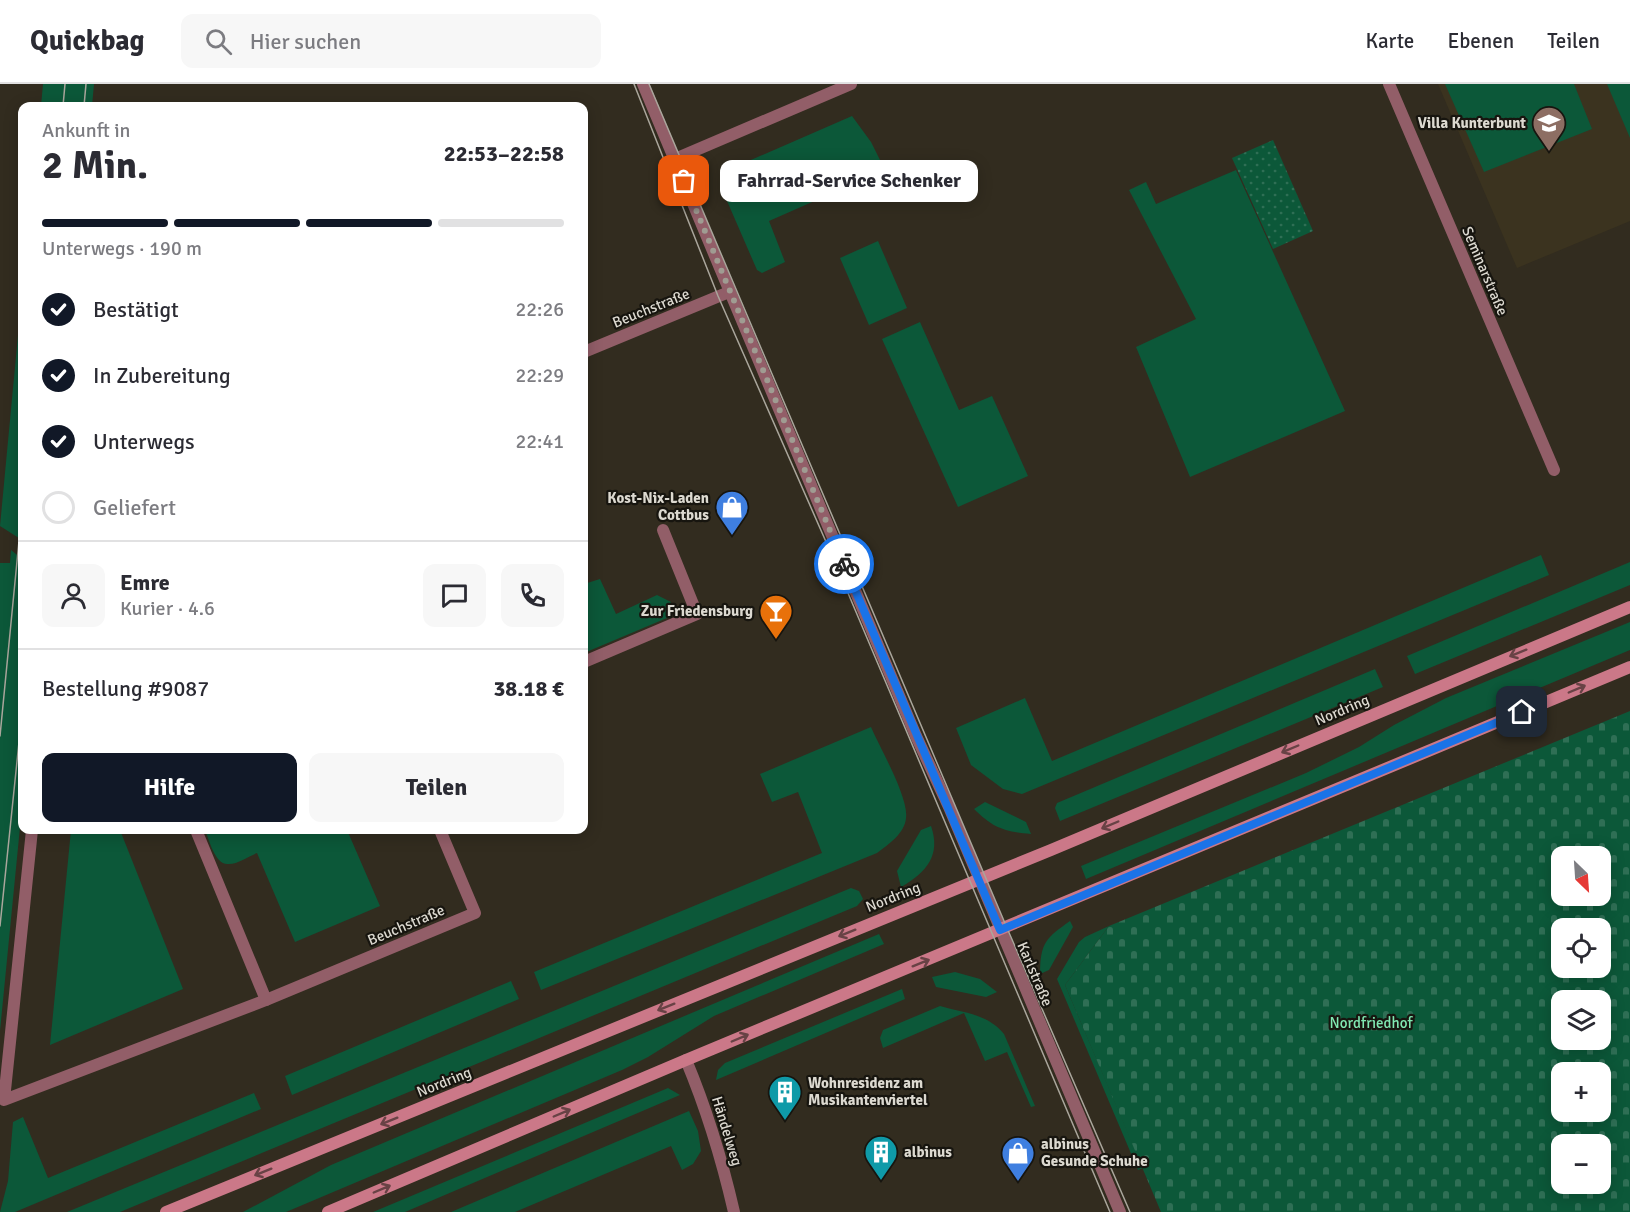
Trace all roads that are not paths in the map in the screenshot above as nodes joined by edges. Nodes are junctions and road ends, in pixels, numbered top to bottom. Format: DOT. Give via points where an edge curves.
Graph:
graph roads {
  1 [pos="643,84"];
  2 [pos="852,84"];
  3 [pos="1389,84"];
  4 [pos="675,159"];
  5 [pos="729,292"];
  6 [pos="588,350"];
  7 [pos="1554,470"];
  8 [pos="663,530"];
  9 [pos="1630,607"];
  10 [pos="588,660"];
  11 [pos="1630,667"];
  12 [pos="32,834"];
  13 [pos="198,834"];
  14 [pos="442,834"];
  15 [pos="978,878"];
  16 [pos="1000,930"];
  17 [pos="266,1000"];
  18 [pos="686,1060"];
  19 [pos="166,1212"];
  20 [pos="328,1212"];
  21 [pos="734,1212"];
  22 [pos="1120,1212"];
  1 -- 4 [label="street, Karlstraße"];
  2 -- 4 [label="street"];
  3 -- 7 [label="street, Seminarstraße"];
  4 -- 5 [label="street, Karlstraße"];
  5 -- 6 [label="street, Beuchstraße"];
  5 -- 15 [label="street, Karlstraße"];
  8 -- 10 [label="street" via="697,614"];
  9 -- 15 [label="main road, Nordring, one-way"];
  16 -- 11 [label="main road, one-way"];
  12 -- 17 [label="street, Beuchstraße" via="4,1100"];
  13 -- 17 [label="street"];
  14 -- 17 [label="street, Beuchstraße" via="475,913"];
  15 -- 16 [label="street, Karlstraße"];
  15 -- 19 [label="main road, Nordring, one-way"];
  18 -- 16 [label="main road, one-way"];
  16 -- 22 [label="street, Karlstraße"];
  20 -- 18 [label="main road, one-way"];
  18 -- 21 [label="street, Händelweg" via="720,1154"];
}
